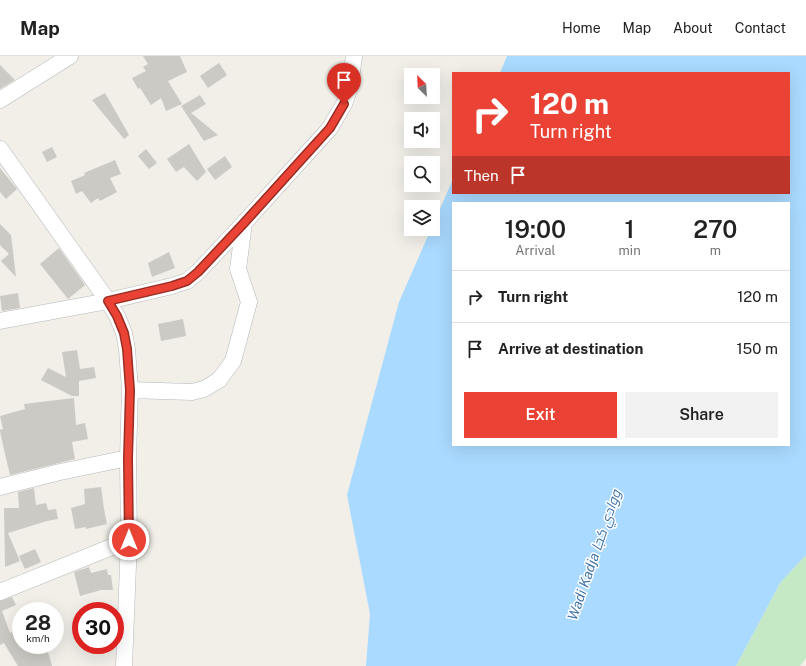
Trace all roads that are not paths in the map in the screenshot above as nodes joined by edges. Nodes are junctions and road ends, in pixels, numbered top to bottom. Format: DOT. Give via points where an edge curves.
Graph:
graph roads {
  1 [pos="70,56"];
  2 [pos="354,56"];
  3 [pos="0,100"];
  4 [pos="0,149"];
  5 [pos="244,223"];
  6 [pos="108,301"];
  7 [pos="0,321"];
  8 [pos="130,390"];
  9 [pos="128,458"];
  10 [pos="0,487"];
  11 [pos="129,540"];
  12 [pos="0,592"];
  13 [pos="124,666"];
  1 -- 3 [label="street"];
  2 -- 5 [label="street" via="350,87 344,104 330,128"];
  4 -- 6 [label="street"];
  5 -- 6 [label="street" via="187,281"];
  5 -- 8 [label="street" via="238,269 249,302 233,361 219,380 204,389 192,392"];
  6 -- 7 [label="street"];
  6 -- 8 [label="street" via="124,333"];
  8 -- 9 [label="street"];
  9 -- 10 [label="street"];
  9 -- 11 [label="street"];
  11 -- 12 [label="street"];
  11 -- 13 [label="street"];
}
